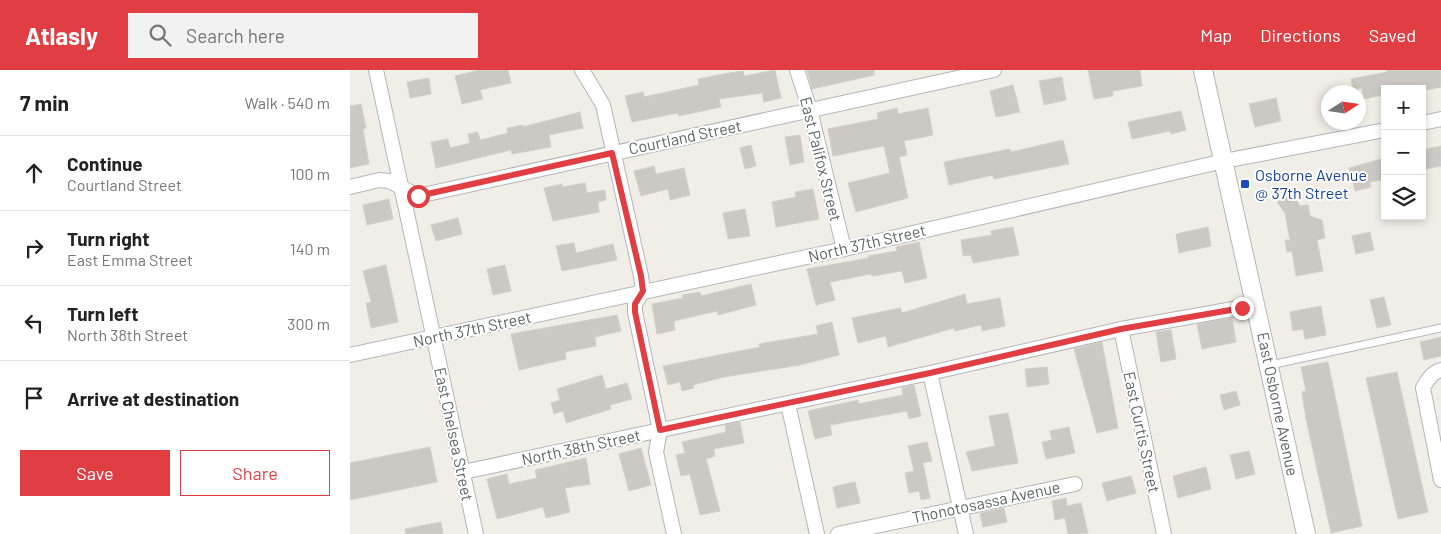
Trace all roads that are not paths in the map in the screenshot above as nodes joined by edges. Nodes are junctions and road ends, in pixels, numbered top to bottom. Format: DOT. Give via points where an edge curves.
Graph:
graph roads {
  1 [pos="376,70"];
  2 [pos="582,70"];
  3 [pos="797,70"];
  4 [pos="994,70"];
  5 [pos="1203,70"];
  6 [pos="810,110"];
  7 [pos="1441,119"];
  8 [pos="1426,121"];
  9 [pos="1381,131"];
  10 [pos="612,153"];
  11 [pos="1224,161"];
  12 [pos="350,187"];
  13 [pos="402,190"];
  14 [pos="844,248"];
  15 [pos="643,291"];
  16 [pos="1256,305"];
  17 [pos="1441,328"];
  18 [pos="1121,329"];
  19 [pos="433,338"];
  20 [pos="350,355"];
  21 [pos="1270,365"];
  22 [pos="1441,370"];
  23 [pos="930,373"];
  24 [pos="788,404"];
  25 [pos="660,430"];
  26 [pos="463,472"];
  27 [pos="1441,480"];
  28 [pos="1075,484"];
  29 [pos="960,507"];
  30 [pos="476,534"];
  31 [pos="674,534"];
  32 [pos="817,534"];
  33 [pos="838,534"];
  34 [pos="966,534"];
  35 [pos="1164,534"];
  36 [pos="1306,534"];
  1 -- 13 [label="street, East Chelsea Street"];
  2 -- 10 [label="street" via="602,105"];
  3 -- 6 [label="street, East Palifox Street"];
  4 -- 6 [label="street, Courtland Street"];
  5 -- 11 [label="street, East Osborne Avenue"];
  6 -- 10 [label="street, Courtland Street"];
  6 -- 14 [label="street, East Palifox Street"];
  7 -- 8 [label="street"];
  9 -- 11 [label="street, North 37th Street"];
  10 -- 13 [label="street, Courtland Street" via="418,196"];
  10 -- 15 [label="street"];
  11 -- 14 [label="street, North 37th Street"];
  11 -- 16 [label="street, East Osborne Avenue"];
  12 -- 13 [label="street, Courtland Street" via="379,180 389,181"];
  13 -- 19 [label="street, East Chelsea Street"];
  14 -- 15 [label="street, North 37th Street"];
  15 -- 19 [label="street, North 37th Street"];
  15 -- 25 [label="street" via="635,304 635,312"];
  16 -- 18 [label="street, North 38th Street"];
  16 -- 21 [label="street, East Osborne Avenue"];
  17 -- 21 [label="lane"];
  18 -- 23 [label="street, North 38th Street"];
  18 -- 35 [label="street, East Curtis Street"];
  19 -- 20 [label="street, North 37th Street"];
  19 -- 26 [label="street, East Chelsea Street"];
  21 -- 36 [label="street, East Osborne Avenue"];
  22 -- 27 [label="street" via="1436,371 1423,388"];
  23 -- 24 [label="street, North 38th Street"];
  23 -- 29 [label="street"];
  24 -- 25 [label="street, North 38th Street"];
  24 -- 32 [label="street"];
  25 -- 26 [label="street, North 38th Street"];
  25 -- 31 [label="street" via="656,452"];
  26 -- 30 [label="street, East Chelsea Street"];
  28 -- 29 [label="street, Thonotosassa Avenue"];
  29 -- 33 [label="street, Thonotosassa Avenue"];
  29 -- 34 [label="street"];
}
